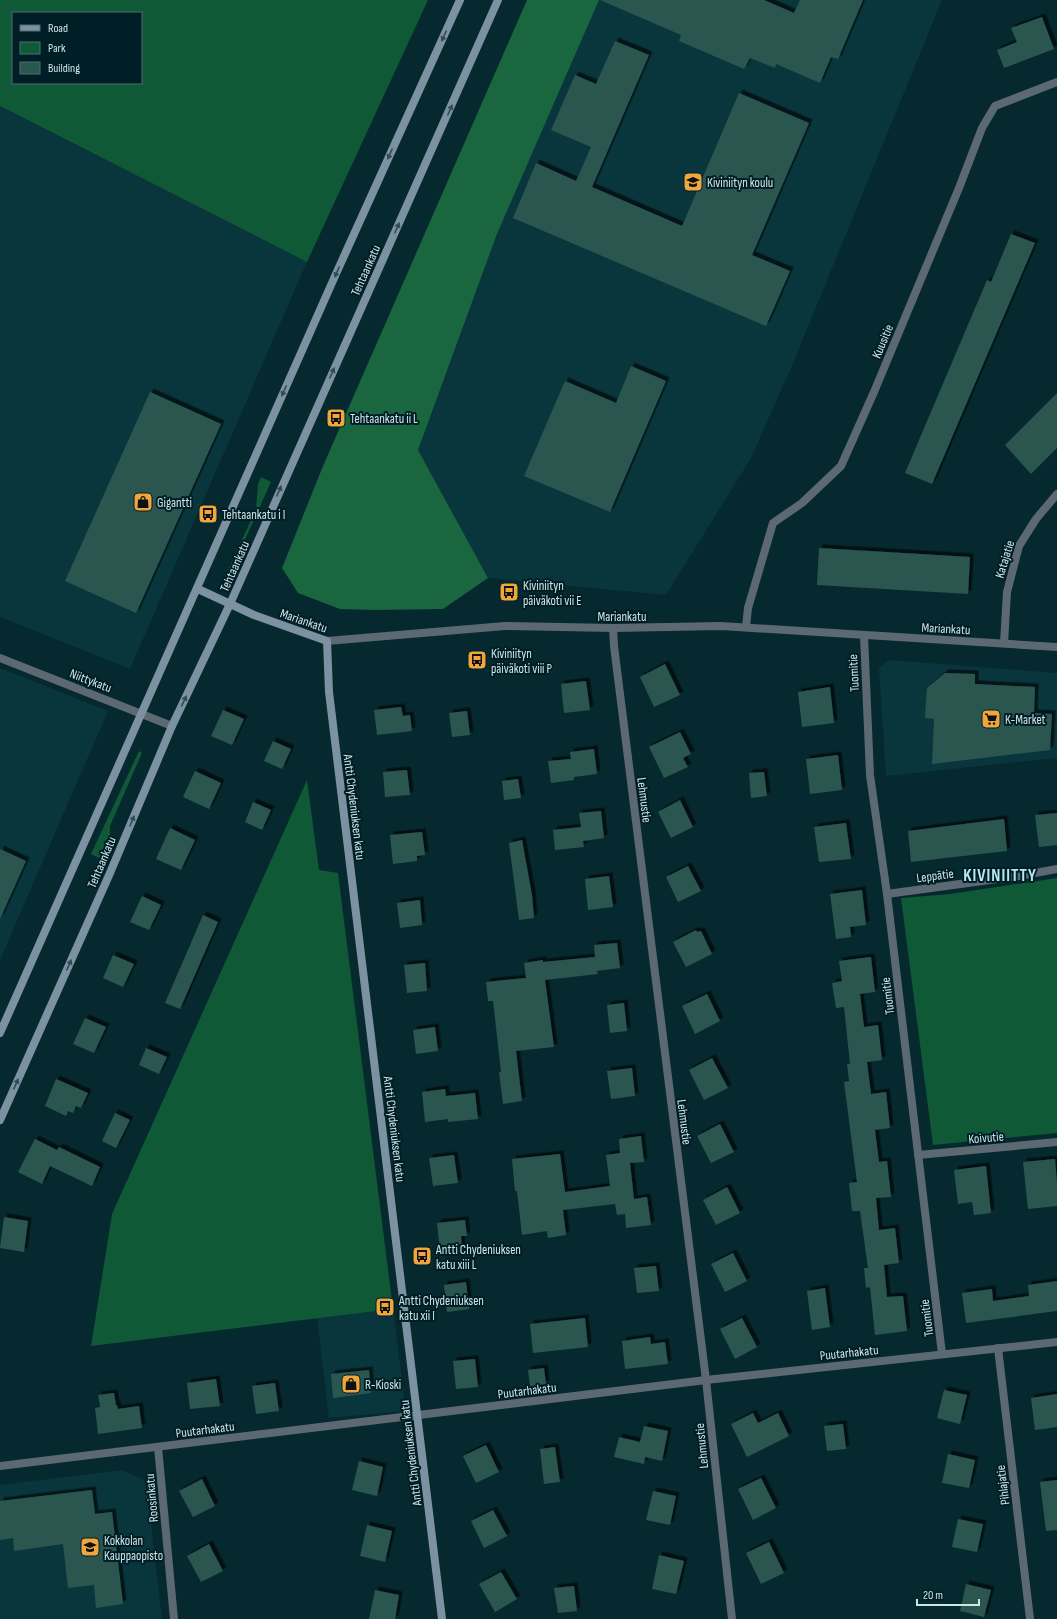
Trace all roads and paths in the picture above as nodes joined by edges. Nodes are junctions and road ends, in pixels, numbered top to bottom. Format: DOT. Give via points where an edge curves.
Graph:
graph roads {
  1 [pos="460,0"];
  2 [pos="498,0"];
  3 [pos="1057,82"];
  4 [pos="1057,494"];
  5 [pos="198,589"];
  6 [pos="230,604"];
  7 [pos="746,627"];
  8 [pos="613,628"];
  9 [pos="864,635"];
  10 [pos="327,641"];
  11 [pos="1004,643"];
  12 [pos="1057,646"];
  13 [pos="0,658"];
  14 [pos="142,714"];
  15 [pos="172,726"];
  16 [pos="1057,869"];
  17 [pos="887,894"];
  18 [pos="0,1033"];
  19 [pos="0,1120"];
  20 [pos="1057,1142"];
  21 [pos="918,1155"];
  22 [pos="1057,1342"];
  23 [pos="998,1348"];
  24 [pos="942,1354"];
  25 [pos="706,1380"];
  26 [pos="418,1416"];
  27 [pos="158,1447"];
  28 [pos="0,1466"];
  29 [pos="174,1619"];
  30 [pos="442,1619"];
  31 [pos="732,1619"];
  32 [pos="1030,1619"];
  1 -- 5 [label="main road, Tehtaankatu, one-way" via="335,276"];
  6 -- 2 [label="main road, Tehtaankatu, one-way"];
  3 -- 7 [label="street, Kuusitie" via="996,106 982,128 841,466 802,503 773,523 748,608"];
  4 -- 11 [label="street, Katajatie" via="1036,519 1019,546 1007,592"];
  5 -- 6 [label="main road, Mariankatu"];
  5 -- 14 [label="main road, Tehtaankatu"];
  6 -- 10 [label="main road, Mariankatu"];
  15 -- 6 [label="main road, Tehtaankatu, one-way"];
  7 -- 8 [label="street, Mariankatu"];
  7 -- 9 [label="street, Mariankatu"];
  8 -- 10 [label="street, Mariankatu" via="505,626"];
  8 -- 25 [label="street, Lehmustie"];
  9 -- 11 [label="street, Mariankatu"];
  9 -- 17 [label="street, Tuomitie" via="870,775"];
  10 -- 26 [label="main road, Antti Chydeniuksen katu" via="329,692"];
  11 -- 12 [label="street, Mariankatu"];
  13 -- 14 [label="street, Niittykatu"];
  14 -- 15 [label="street, Niittykatu"];
  14 -- 18 [label="main road, Tehtaankatu"];
  19 -- 15 [label="main road, Tehtaankatu, one-way"];
  16 -- 17 [label="street, Leppätie"];
  17 -- 21 [label="street, Tuomitie"];
  20 -- 21 [label="street, Koivutie"];
  21 -- 24 [label="street, Tuomitie"];
  22 -- 23 [label="street, Puutarhakatu"];
  23 -- 24 [label="street, Puutarhakatu"];
  23 -- 32 [label="street, Pihlajatie"];
  24 -- 25 [label="street, Puutarhakatu"];
  25 -- 26 [label="street, Puutarhakatu"];
  25 -- 31 [label="street, Lehmustie"];
  26 -- 27 [label="street, Puutarhakatu"];
  26 -- 30 [label="main road, Antti Chydeniuksen katu"];
  27 -- 28 [label="street, Puutarhakatu"];
  27 -- 29 [label="street, Roosinkatu"];
}
